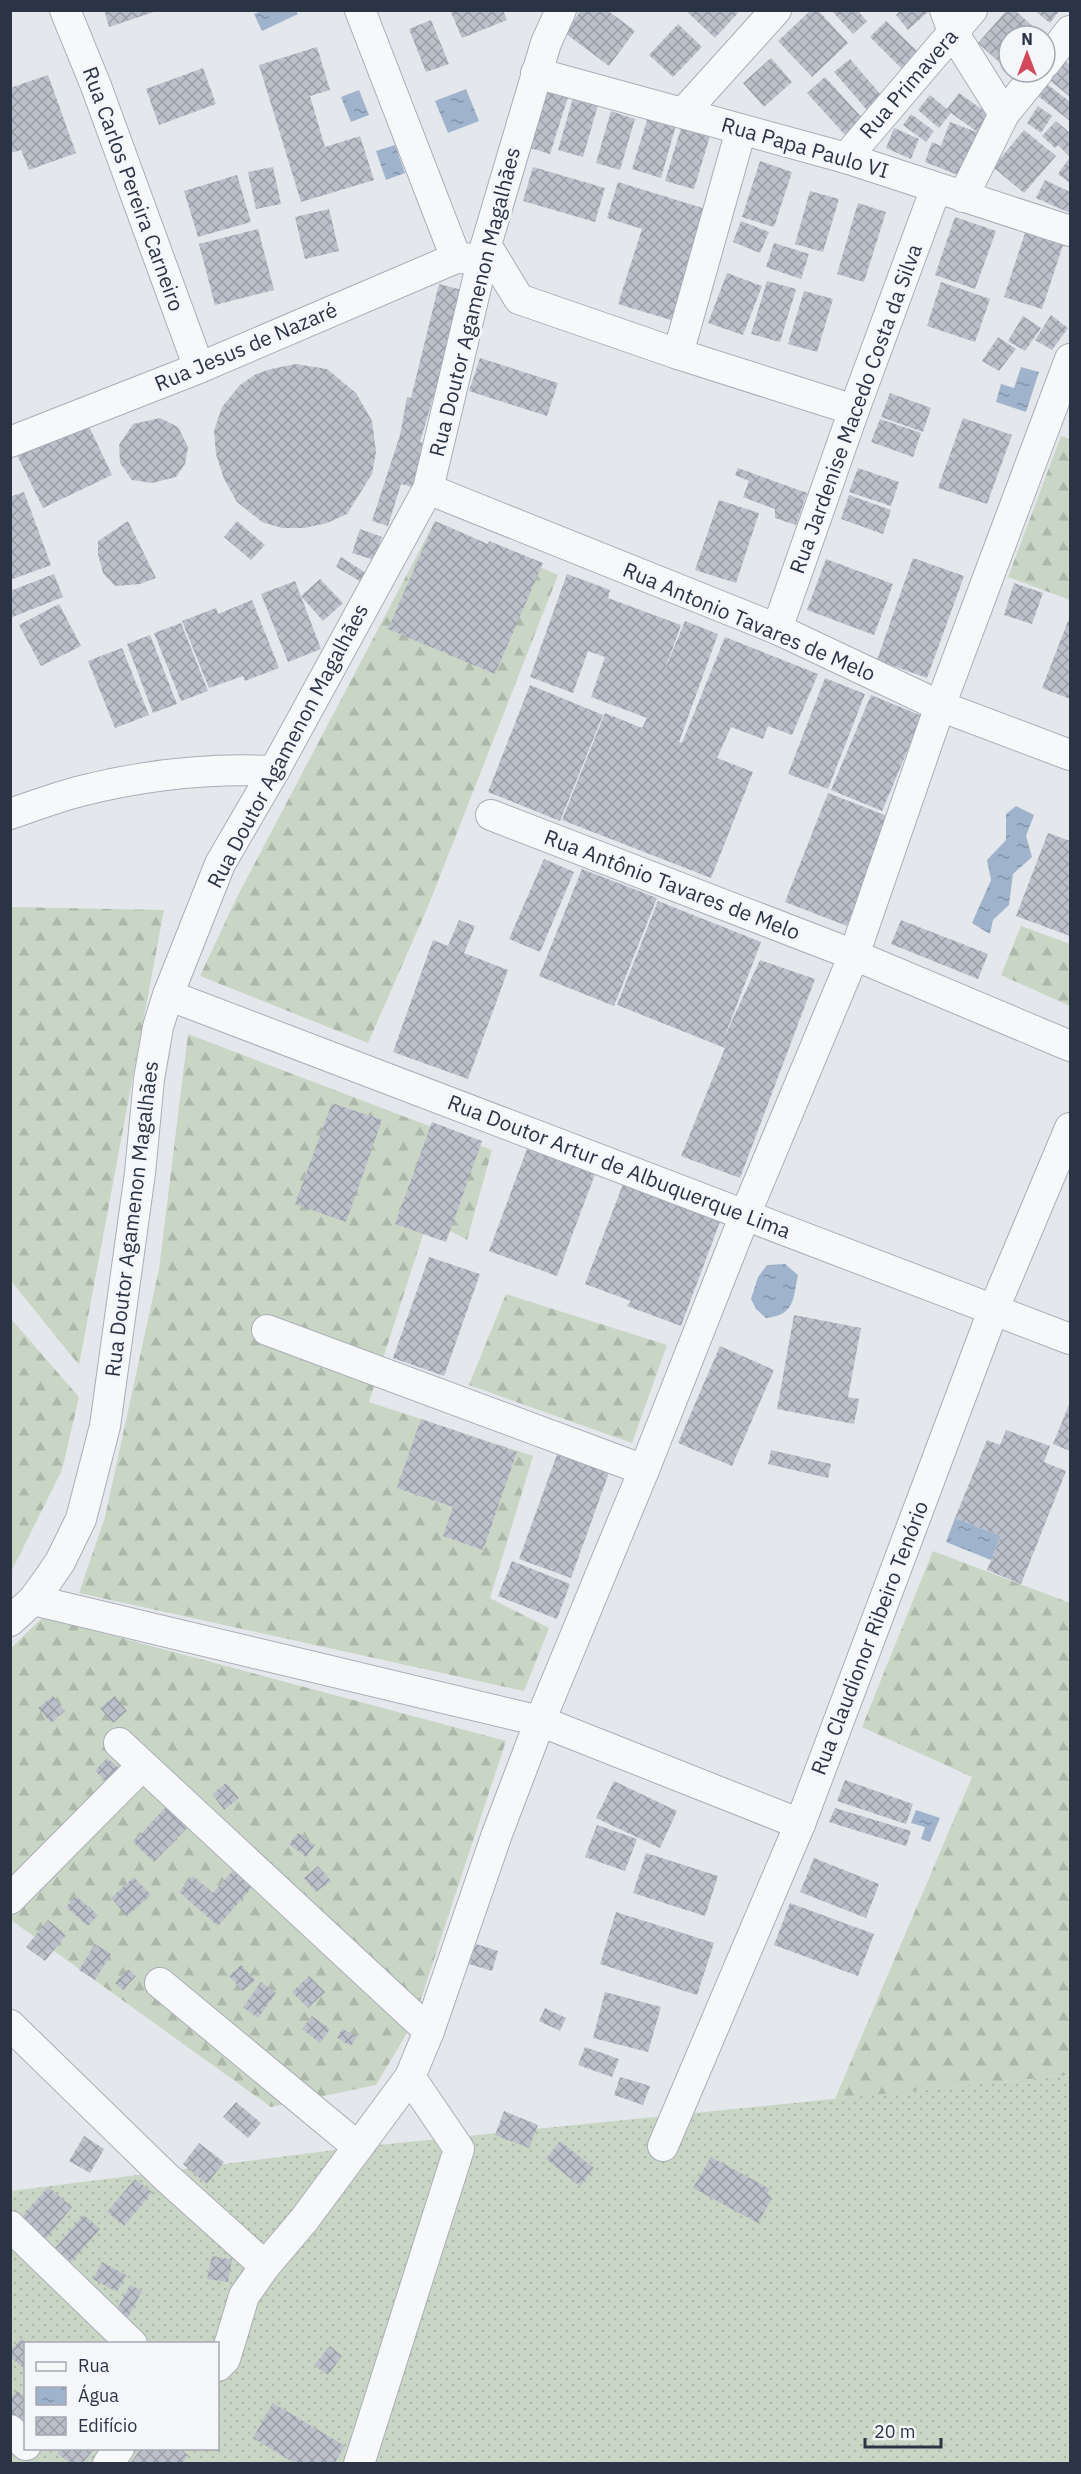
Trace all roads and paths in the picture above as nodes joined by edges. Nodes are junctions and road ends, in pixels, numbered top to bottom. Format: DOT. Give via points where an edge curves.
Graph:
graph roads {
  1 [pos="65,10"];
  2 [pos="360,10"];
  3 [pos="561,10"];
  4 [pos="776,10"];
  5 [pos="972,10"];
  6 [pos="949,22"];
  7 [pos="1071,31"];
  8 [pos="1057,48"];
  9 [pos="536,73"];
  10 [pos="1028,84"];
  11 [pos="684,112"];
  12 [pos="1004,114"];
  13 [pos="741,130"];
  14 [pos="846,158"];
  15 [pos="949,192"];
  16 [pos="1071,231"];
  17 [pos="474,254"];
  18 [pos="678,354"];
  19 [pos="1071,359"];
  20 [pos="200,368"];
  21 [pos="854,410"];
  22 [pos="10,442"];
  23 [pos="428,489"];
  24 [pos="777,629"];
  25 [pos="940,706"];
  26 [pos="1071,754"];
  27 [pos="274,771"];
  28 [pos="10,814"];
  29 [pos="491,815"];
  30 [pos="854,955"];
  31 [pos="168,995"];
  32 [pos="1071,1046"];
  33 [pos="1071,1128"];
  34 [pos="745,1215"];
  35 [pos="993,1311"];
  36 [pos="267,1330"];
  37 [pos="1071,1339"];
  38 [pos="644,1470"];
  39 [pos="33,1600"];
  40 [pos="10,1621"];
  41 [pos="540,1721"];
  42 [pos="119,1743"];
  43 [pos="142,1766"];
  44 [pos="800,1824"];
  45 [pos="10,1899"];
  46 [pos="160,1983"];
  47 [pos="10,2025"];
  48 [pos="429,2031"];
  49 [pos="410,2077"];
  50 [pos="663,2146"];
  51 [pos="358,2148"];
  52 [pos="10,2226"];
  53 [pos="265,2266"];
  54 [pos="131,2342"];
  55 [pos="219,2365"];
  56 [pos="10,2430"];
  57 [pos="24,2443"];
  58 [pos="31,2450"];
  59 [pos="118,2450"];
  60 [pos="44,2463"];
  61 [pos="108,2463"];
  62 [pos="359,2463"];
  1 -- 20 [label="street, Rua Carlos Pereira Carneiro"];
  2 -- 17 [label="street"];
  3 -- 9 [label="street, Rua Doutor Agamenon Magalhães"];
  4 -- 11 [label="street"];
  5 -- 6 [label="street, Rua Primavera"];
  6 -- 12 [label="street"];
  6 -- 14 [label="street, Rua Primavera"];
  7 -- 8 [label="street"];
  9 -- 11 [label="street, Rua Papa Paulo VI"];
  9 -- 17 [label="street, Rua Doutor Agamenon Magalhães"];
  10 -- 12 [label="street, Rua Jardenise Macedo Costa da Silva"];
  11 -- 13 [label="street, Rua Papa Paulo VI"];
  12 -- 15 [label="street, Rua Jardenise Macedo Costa da Silva"];
  13 -- 14 [label="street, Rua Papa Paulo VI"];
  13 -- 18 [label="street"];
  14 -- 15 [label="street, Rua Papa Paulo VI"];
  15 -- 16 [label="street, Rua Papa Paulo VI"];
  15 -- 21 [label="street, Rua Jardenise Macedo Costa da Silva"];
  17 -- 18 [label="street" via="519,299"];
  17 -- 20 [label="street, Rua Jesus de Nazaré"];
  17 -- 23 [label="street, Rua Doutor Agamenon Magalhães"];
  18 -- 21 [label="street"];
  19 -- 25 [label="street"];
  20 -- 22 [label="street, Rua Jesus de Nazaré"];
  21 -- 24 [label="street, Rua Jardenise Macedo Costa da Silva"];
  23 -- 24 [label="street, Rua Antonio Tavares de Melo"];
  23 -- 27 [label="street, Rua Doutor Agamenon Magalhães"];
  24 -- 25 [label="street, Rua Antonio Tavares de Melo"];
  25 -- 26 [label="street, Rua Antonio Tavares de Melo"];
  25 -- 30 [label="street"];
  27 -- 28 [label="street" via="236,769 160,775 80,791"];
  27 -- 31 [label="street, Rua Doutor Agamenon Magalhães" via="220,864"];
  29 -- 30 [label="street, Rua Antônio Tavares de Melo"];
  30 -- 32 [label="street, Rua Antônio Tavares de Melo"];
  30 -- 34 [label="street"];
  31 -- 34 [label="street, Rua Doutor Artur de Albuquerque Lima"];
  31 -- 39 [label="street, Rua Doutor Agamenon Magalhães" via="149,1079 105,1426 81,1519 60,1562"];
  33 -- 35 [label="street, Rua Claudionor Ribeiro Tenório"];
  34 -- 35 [label="street, Rua Doutor Artur de Albuquerque Lima"];
  34 -- 38 [label="street"];
  35 -- 37 [label="street, Rua Doutor Artur de Albuquerque Lima"];
  35 -- 44 [label="street, Rua Claudionor Ribeiro Tenório"];
  36 -- 38 [label="street"];
  38 -- 41 [label="street"];
  39 -- 40 [label="street, Rua Doutor Agamenon Magalhães"];
  39 -- 41 [label="street"];
  41 -- 44 [label="street"];
  41 -- 48 [label="street"];
  42 -- 43 [label="street"];
  43 -- 45 [label="street"];
  43 -- 48 [label="street"];
  44 -- 50 [label="street, Rua Claudionor Ribeiro Tenório"];
  46 -- 51 [label="street"];
  47 -- 53 [label="street" via="166,2177"];
  48 -- 49 [label="street"];
  49 -- 51 [label="street"];
  49 -- 62 [label="street" via="459,2149"];
  51 -- 53 [label="street"];
  52 -- 54 [label="street"];
  53 -- 55 [label="street" via="244,2296 225,2359"];
  56 -- 57 [label="street"];
  58 -- 60 [label="street"];
  59 -- 61 [label="street"];
}
